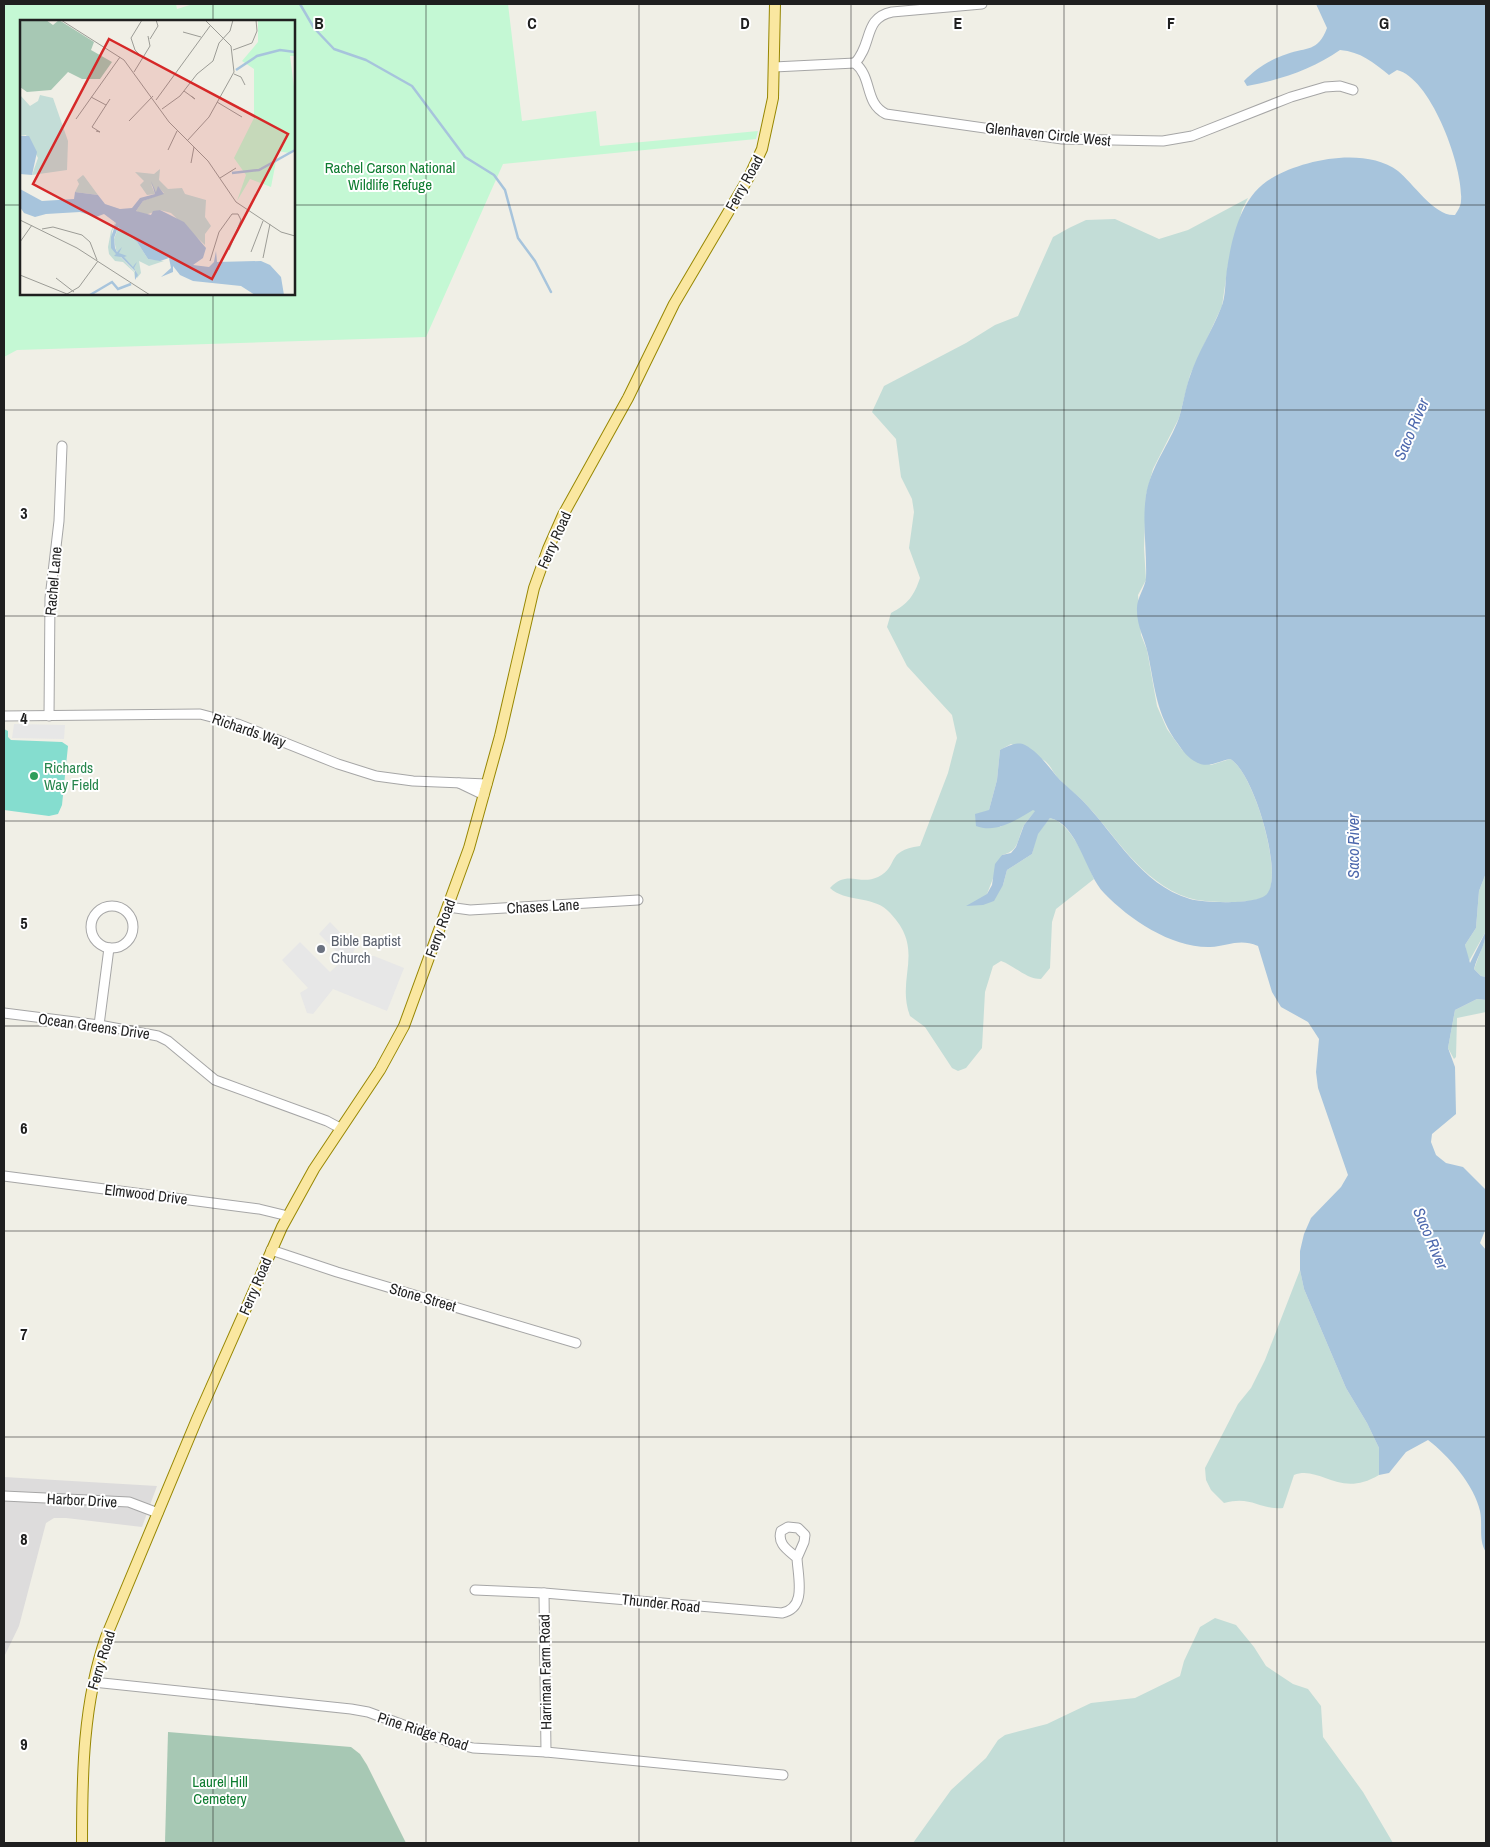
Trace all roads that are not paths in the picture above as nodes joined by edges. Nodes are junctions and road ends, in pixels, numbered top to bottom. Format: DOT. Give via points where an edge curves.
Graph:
graph roads {
  1 [pos="775,4"];
  2 [pos="982,4"];
  3 [pos="855,63"];
  4 [pos="774,67"];
  5 [pos="1353,90"];
  6 [pos="62,446"];
  7 [pos="4,716"];
  8 [pos="49,716"];
  9 [pos="458,783"];
  10 [pos="487,784"];
  11 [pos="484,795"];
  12 [pos="638,900"];
  13 [pos="448,907"];
  14 [pos="109,948"];
  15 [pos="4,1013"];
  16 [pos="99,1025"];
  17 [pos="340,1128"];
  18 [pos="4,1176"];
  19 [pos="288,1216"];
  20 [pos="271,1250"];
  21 [pos="576,1343"];
  22 [pos="4,1499"];
  23 [pos="158,1513"];
  24 [pos="797,1558"];
  25 [pos="475,1590"];
  26 [pos="544,1593"];
  27 [pos="93,1682"];
  28 [pos="546,1752"];
  29 [pos="783,1775"];
  30 [pos="82,1843"];
  1 -- 4 [label="main road, Ferry Road"];
  2 -- 3 [label="street" via="879,16 873,22 864,52"];
  3 -- 4 [label="street"];
  3 -- 5 [label="street, Glenhaven Circle West" via="865,72 874,105 886,114 1080,140 1184,138 1307,92 1334,86"];
  4 -- 10 [label="main road, Ferry Road" via="770,117 758,160 674,304 548,549 534,588"];
  6 -- 8 [label="street, Rachel Lane" via="59,521 50,607"];
  7 -- 8 [label="street, Richards Way"];
  8 -- 9 [label="street, Richards Way" via="172,713 209,716 248,727 376,776"];
  9 -- 10 [label="street, Richards Way"];
  9 -- 11 [label="street, Richards Way"];
  10 -- 11 [label="main road, Ferry Road"];
  11 -- 13 [label="main road, Ferry Road"];
  12 -- 13 [label="street, Chases Lane" via="470,910"];
  13 -- 17 [label="main road, Ferry Road" via="404,1026 380,1070"];
  14 -- 14 [label="street" via="125,943 132,930 129,916 113,906 99,911 91,928 96,941"];
  14 -- 16 [label="street"];
  15 -- 16 [label="street, Ocean Greens Drive"];
  16 -- 17 [label="street, Ocean Greens Drive" via="164,1038 219,1082"];
  17 -- 19 [label="main road, Ferry Road"];
  18 -- 19 [label="street, Elmwood Drive" via="259,1209"];
  19 -- 20 [label="main road, Ferry Road"];
  20 -- 21 [label="street, Stone Street"];
  20 -- 23 [label="main road, Ferry Road"];
  22 -- 23 [label="street, Harbor Drive" via="129,1502"];
  23 -- 27 [label="main road, Ferry Road" via="106,1637"];
  24 -- 26 [label="street, Thunder Road" via="798,1601 793,1609 782,1613"];
  25 -- 26 [label="street, Thunder Road"];
  26 -- 28 [label="street, Harriman Farm Road"];
  27 -- 28 [label="street, Pine Ridge Road" via="351,1709 473,1748"];
  27 -- 30 [label="main road, Ferry Road" via="86,1735"];
  28 -- 29 [label="street, Pine Ridge Road"];
}
